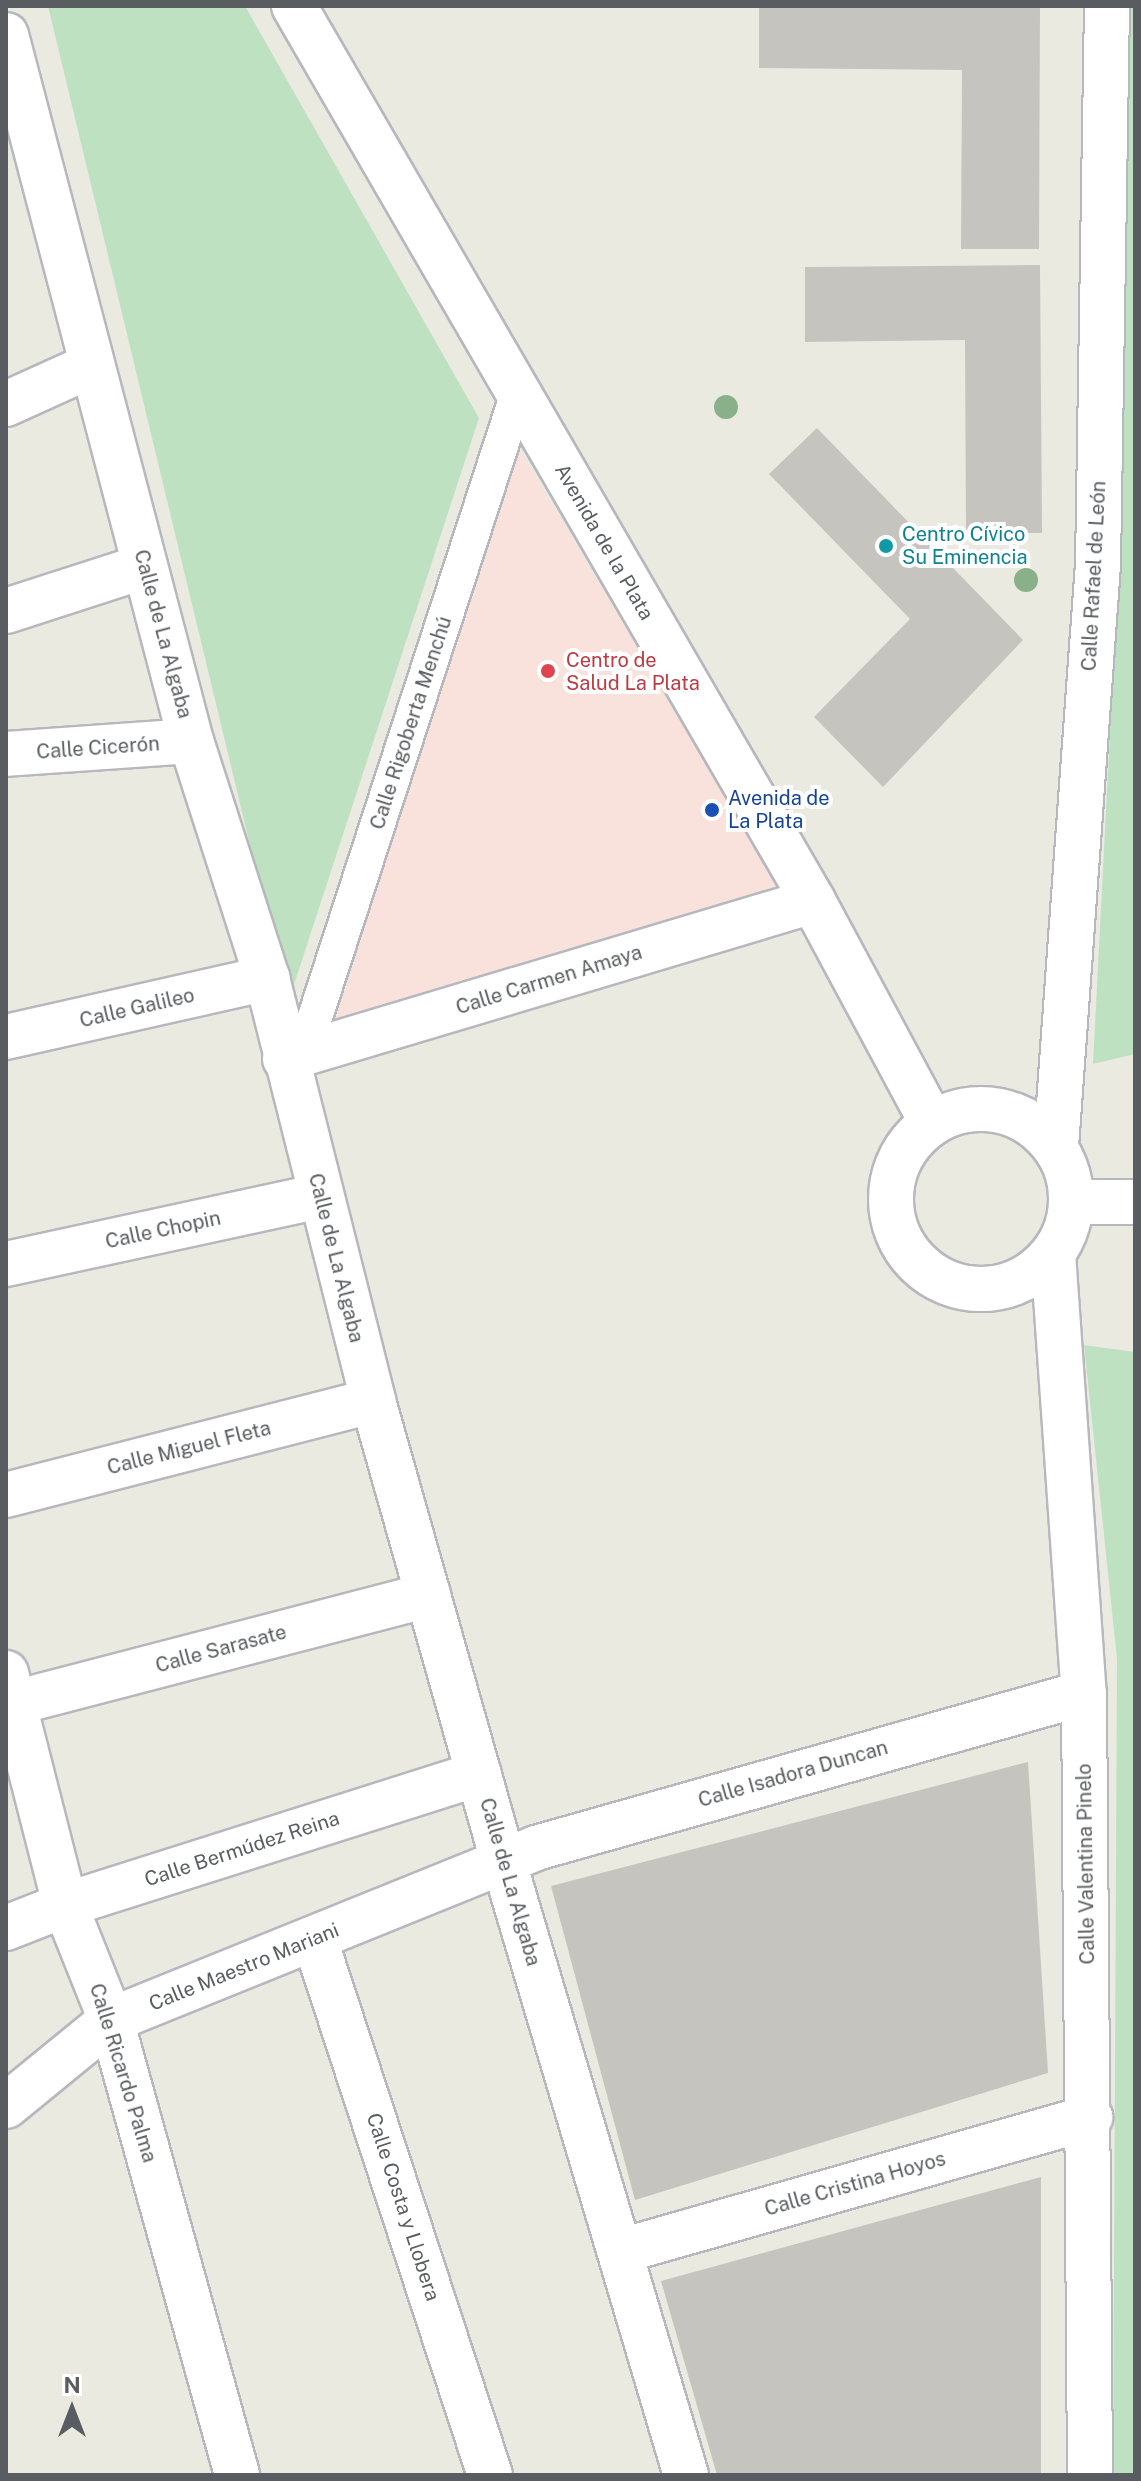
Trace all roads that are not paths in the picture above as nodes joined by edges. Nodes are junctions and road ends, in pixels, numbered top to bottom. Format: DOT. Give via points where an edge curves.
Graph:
graph roads {
  1 [pos="294,6"];
  2 [pos="1107,6"];
  3 [pos="9,62"];
  4 [pos="92,365"];
  5 [pos="518,393"];
  6 [pos="8,400"];
  7 [pos="145,566"];
  8 [pos="6,611"];
  9 [pos="191,741"];
  10 [pos="6,754"];
  11 [pos="813,901"];
  12 [pos="267,978"];
  13 [pos="6,1037"];
  14 [pos="294,1056"];
  15 [pos="932,1123"];
  16 [pos="1056,1146"];
  17 [pos="321,1196"];
  18 [pos="1072,1202"];
  19 [pos="1135,1202"];
  20 [pos="1053,1254"];
  21 [pos="6,1264"];
  22 [pos="373,1401"];
  23 [pos="6,1495"];
  24 [pos="428,1595"];
  25 [pos="10,1688"];
  26 [pos="1084,1693"];
  27 [pos="479,1774"];
  28 [pos="504,1863"];
  29 [pos="65,1905"];
  30 [pos="6,1928"];
  31 [pos="315,1940"];
  32 [pos="111,2020"];
  33 [pos="6,2106"];
  34 [pos="1090,2117"];
  35 [pos="621,2251"];
  36 [pos="237,2475"];
  37 [pos="490,2475"];
  38 [pos="686,2475"];
  39 [pos="1090,2475"];
  1 -- 5 [label="street, Avenida de la Plata"];
  2 -- 16 [label="street, Calle Rafael de León" via="1098,565"];
  3 -- 4 [label="street, Calle de La Algaba"];
  4 -- 6 [label="street"];
  4 -- 7 [label="street, Calle de La Algaba"];
  5 -- 11 [label="street, Avenida de la Plata"];
  5 -- 14 [label="street, Calle Rigoberta Menchú"];
  7 -- 8 [label="street"];
  7 -- 9 [label="street, Calle de La Algaba"];
  9 -- 10 [label="street, Calle Cicerón"];
  9 -- 12 [label="street, Calle de La Algaba"];
  11 -- 14 [label="street, Calle Carmen Amaya"];
  11 -- 15 [label="street, Avenida de la Plata"];
  12 -- 13 [label="street, Calle Galileo"];
  12 -- 14 [label="street, Calle de La Algaba"];
  14 -- 17 [label="street, Calle de La Algaba"];
  15 -- 16 [label="street" via="961,1111 992,1110 1022,1118"];
  15 -- 20 [label="street" via="910,1142 889,1194 904,1249 924,1271 978,1290 1006,1286 1032,1274"];
  16 -- 18 [label="street"];
  17 -- 21 [label="street, Calle Chopin"];
  17 -- 22 [label="street, Calle de La Algaba"];
  18 -- 19 [label="street"];
  18 -- 20 [label="street" via="1067,1229"];
  20 -- 26 [label="street, Calle Valentina Pinelo"];
  22 -- 23 [label="street, Calle Miguel Fleta"];
  22 -- 24 [label="street, Calle de La Algaba"];
  24 -- 25 [label="street, Calle Sarasate"];
  24 -- 27 [label="street, Calle de La Algaba"];
  25 -- 29 [label="street, Calle Ricardo Palma"];
  26 -- 28 [label="street, Calle Isadora Duncan" via="536,1848"];
  26 -- 34 [label="street, Calle Valentina Pinelo"];
  27 -- 28 [label="street, Calle de La Algaba"];
  27 -- 29 [label="street, Calle Bermúdez Reina"];
  28 -- 31 [label="street, Calle Maestro Mariani"];
  28 -- 35 [label="street, Calle de La Algaba"];
  29 -- 30 [label="street, Calle Bermúdez Reina"];
  29 -- 32 [label="street, Calle Ricardo Palma"];
  31 -- 32 [label="street, Calle Maestro Mariani"];
  31 -- 37 [label="street, Calle Costa y Llobera"];
  32 -- 33 [label="street, Calle Maestro Mariani"];
  32 -- 36 [label="street, Calle Ricardo Palma"];
  34 -- 35 [label="street, Calle Cristina Hoyos"];
  34 -- 39 [label="street, Calle Valentina Pinelo"];
  35 -- 38 [label="street, Calle de La Algaba"];
}
